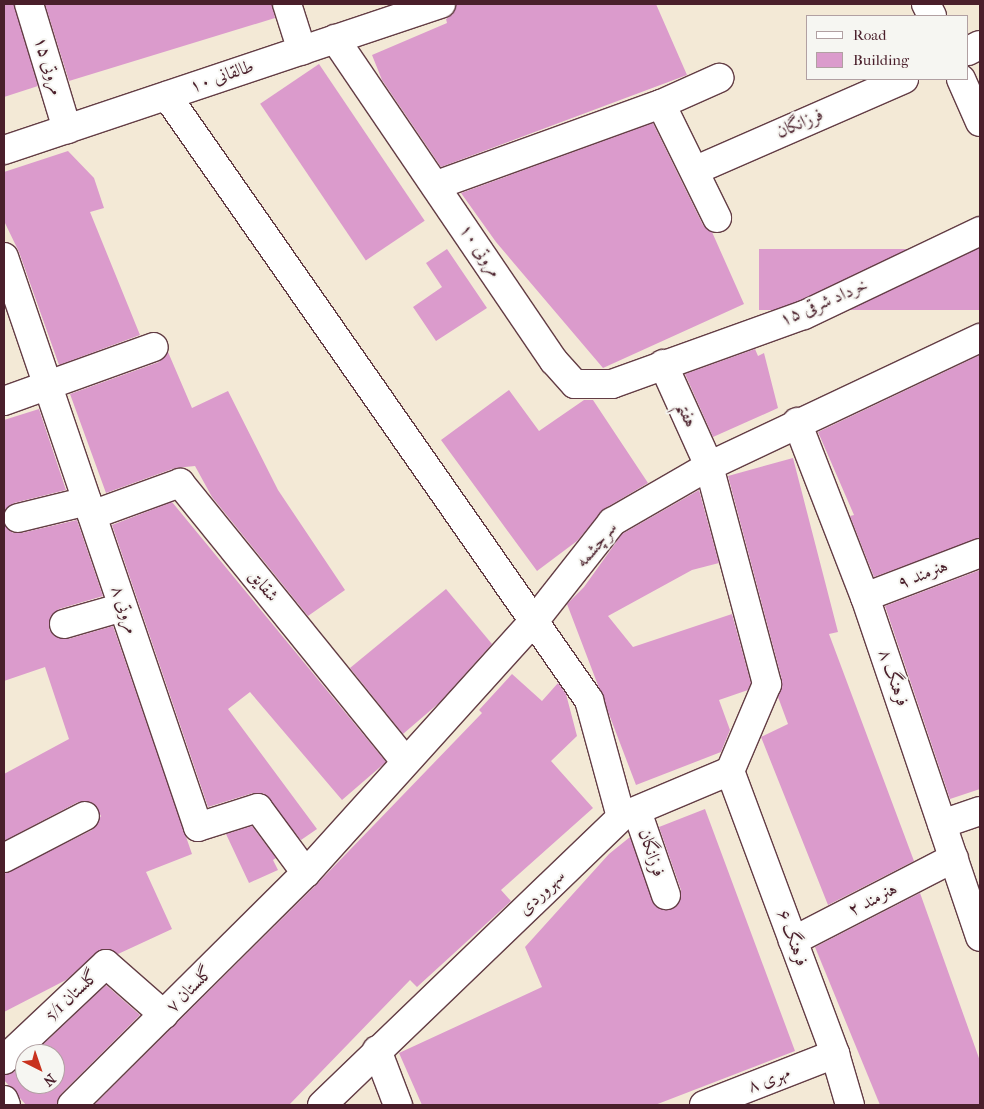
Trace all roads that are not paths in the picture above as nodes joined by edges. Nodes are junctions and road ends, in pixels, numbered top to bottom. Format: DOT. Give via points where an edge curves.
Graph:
graph roads {
  1 [pos="29,4"];
  2 [pos="287,4"];
  3 [pos="441,4"];
  4 [pos="336,39"];
  5 [pos="302,50"];
  6 [pos="719,78"];
  7 [pos="902,80"];
  8 [pos="960,80"];
  9 [pos="167,96"];
  10 [pos="661,104"];
  11 [pos="980,122"];
  12 [pos="68,129"];
  13 [pos="4,150"];
  14 [pos="696,170"];
  15 [pos="437,185"];
  16 [pos="718,218"];
  17 [pos="980,231"];
  18 [pos="4,257"];
  19 [pos="10,295"];
  20 [pos="980,338"];
  21 [pos="154,347"];
  22 [pos="664,364"];
  23 [pos="48,385"];
  24 [pos="4,401"];
  25 [pos="797,422"];
  26 [pos="709,466"];
  27 [pos="89,508"];
  28 [pos="18,518"];
  29 [pos="980,553"];
  30 [pos="865,597"];
  31 [pos="123,607"];
  32 [pos="535,620"];
  33 [pos="64,624"];
  34 [pos="405,761"];
  35 [pos="730,771"];
  36 [pos="980,811"];
  37 [pos="629,814"];
  38 [pos="85,816"];
  39 [pos="942,824"];
  40 [pos="4,858"];
  41 [pos="954,858"];
  42 [pos="306,873"];
  43 [pos="666,895"];
  44 [pos="980,937"];
  45 [pos="793,941"];
  46 [pos="164,1015"];
  47 [pos="377,1050"];
  48 [pos="835,1054"];
  49 [pos="4,1060"];
  50 [pos="4,1100"];
  51 [pos="6,1105"];
  52 [pos="72,1105"];
  53 [pos="322,1105"];
  54 [pos="398,1105"];
  55 [pos="704,1105"];
  56 [pos="850,1105"];
  1 -- 12 [label="street, مروتی ۱۵"];
  2 -- 5 [label="street"];
  3 -- 4 [label="street, طالقانی ۱۰"];
  4 -- 5 [label="street, طالقانی ۱۰"];
  4 -- 15 [label="street, مروتی ۱۰"];
  5 -- 9 [label="street, طالقانی ۱۰"];
  6 -- 10 [label="street"];
  7 -- 14 [label="street, فرزانگان"];
  8 -- 11 [label="street"];
  9 -- 12 [label="street, طالقانی ۱۰"];
  9 -- 32 [label="street, فرزانگان"];
  10 -- 14 [label="street"];
  10 -- 15 [label="street"];
  12 -- 13 [label="street, طالقانی ۱۰"];
  14 -- 16 [label="street"];
  15 -- 22 [label="street, مروتی ۱۰" via="554,361 575,384 612,384"];
  17 -- 22 [label="street, ۱۵ خرداد شرقی" via="804,315"];
  18 -- 19 [label="street, مروتی ۸"];
  19 -- 23 [label="street, مروتی ۸"];
  20 -- 25 [label="street, سرچشمه"];
  21 -- 23 [label="street"];
  22 -- 26 [label="street, هفتم"];
  23 -- 24 [label="street"];
  23 -- 27 [label="street, مروتی ۸"];
  25 -- 26 [label="street, سرچشمه" via="751,448"];
  25 -- 30 [label="street, فرهنگ ۸"];
  26 -- 32 [label="street, سرچشمه" via="612,522"];
  26 -- 35 [label="street, هفتم" via="767,684"];
  27 -- 28 [label="street"];
  27 -- 31 [label="street, مروتی ۸"];
  27 -- 34 [label="street, شقایق" via="180,484"];
  29 -- 30 [label="street, هنرمند ۹"];
  30 -- 39 [label="street, فرهنگ ۸"];
  31 -- 33 [label="street"];
  31 -- 42 [label="street, مروتی ۸" via="198,827 258,808"];
  32 -- 34 [label="street, سرچشمه"];
  32 -- 37 [label="street, فرزانگان" via="589,700"];
  34 -- 42 [label="street, سرچشمه"];
  35 -- 37 [label="street, سهروردی"];
  35 -- 45 [label="street, فرهنگ ۶"];
  36 -- 39 [label="street"];
  37 -- 43 [label="street, فرزانگان"];
  37 -- 47 [label="street, سهروردی"];
  38 -- 40 [label="street"];
  39 -- 41 [label="street, فرهنگ ۸"];
  41 -- 44 [label="street, فرهنگ ۸"];
  41 -- 45 [label="street, هنرمند ۲"];
  42 -- 46 [label="street, گلستان ۷"];
  45 -- 48 [label="street, فرهنگ ۶"];
  46 -- 49 [label="street, گلستان 5/1" via="106,964"];
  46 -- 52 [label="street, گلستان ۷"];
  47 -- 53 [label="street, سهروردی"];
  47 -- 54 [label="street"];
  48 -- 55 [label="street, مهری ۸"];
  48 -- 56 [label="street, فرهنگ ۶"];
  50 -- 51 [label="street"];
}
